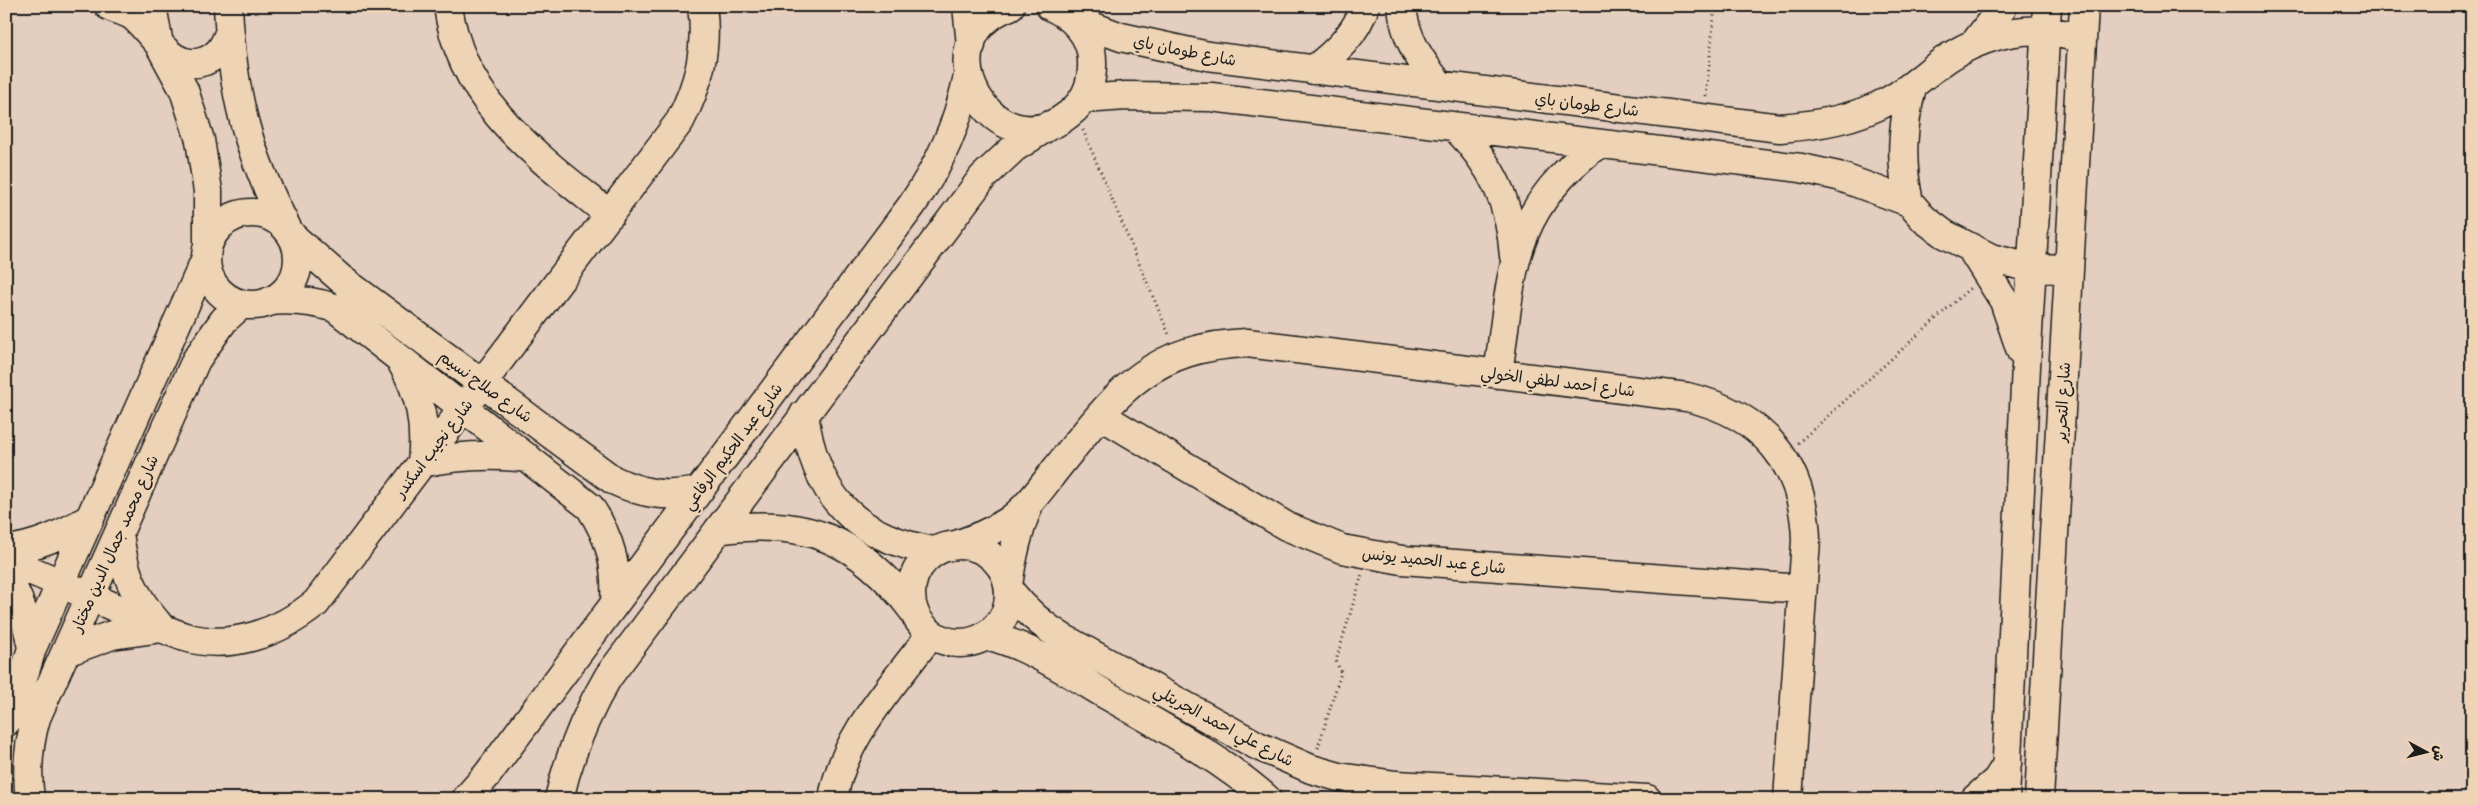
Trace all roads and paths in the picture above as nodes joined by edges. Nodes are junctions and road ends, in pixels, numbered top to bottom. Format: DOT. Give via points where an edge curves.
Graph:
graph roads {
  1 [pos="109,6"];
  2 [pos="152,6"];
  3 [pos="228,6"];
  4 [pos="448,6"];
  5 [pos="702,6"];
  6 [pos="967,6"];
  7 [pos="1010,6"];
  8 [pos="1364,6"];
  9 [pos="1402,6"];
  10 [pos="1716,6"];
  11 [pos="2003,6"];
  12 [pos="2084,6"];
  13 [pos="1062,13"];
  14 [pos="2046,19"];
  15 [pos="229,33"];
  16 [pos="2082,39"];
  17 [pos="159,44"];
  18 [pos="1974,44"];
  19 [pos="971,46"];
  20 [pos="1313,70"];
  21 [pos="968,76"];
  22 [pos="1440,85"];
  23 [pos="1912,87"];
  24 [pos="1079,104"];
  25 [pos="1704,119"];
  26 [pos="1050,125"];
  27 [pos="1455,127"];
  28 [pos="1598,144"];
  29 [pos="1909,202"];
  30 [pos="610,215"];
  31 [pos="290,232"];
  32 [pos="1972,250"];
  33 [pos="207,251"];
  34 [pos="1514,260"];
  35 [pos="2031,268"];
  36 [pos="2069,269"];
  37 [pos="1987,273"];
  38 [pos="270,301"];
  39 [pos="242,304"];
  40 [pos="1178,356"];
  41 [pos="399,358"];
  42 [pos="2026,366"];
  43 [pos="1498,374"];
  44 [pos="482,383"];
  45 [pos="463,408"];
  46 [pos="804,414"];
  47 [pos="1100,415"];
  48 [pos="1783,457"];
  49 [pos="528,458"];
  50 [pos="422,463"];
  51 [pos="698,491"];
  52 [pos="1030,501"];
  53 [pos="89,519"];
  54 [pos="718,530"];
  55 [pos="119,532"];
  56 [pos="945,548"];
  57 [pos="6,550"];
  58 [pos="1367,555"];
  59 [pos="6,560"];
  60 [pos="6,574"];
  61 [pos="60,584"];
  62 [pos="1008,588"];
  63 [pos="1802,589"];
  64 [pos="90,596"];
  65 [pos="615,603"];
  66 [pos="912,609"];
  67 [pos="162,628"];
  68 [pos="931,634"];
  69 [pos="986,635"];
  70 [pos="32,648"];
  71 [pos="66,652"];
  72 [pos="6,722"];
  73 [pos="1284,758"];
  74 [pos="2007,764"];
  75 [pos="1311,769"];
  76 [pos="1367,791"];
  77 [pos="30,799"];
  78 [pos="466,799"];
  79 [pos="559,799"];
  80 [pos="833,799"];
  81 [pos="1267,799"];
  82 [pos="1647,799"];
  83 [pos="1788,799"];
  84 [pos="1975,799"];
  85 [pos="2005,799"];
  86 [pos="2039,799"];
  1 -- 17 [label="street" via="133,16"];
  2 -- 17 [label="street, شارع محمد جمال الدين مختار"];
  3 -- 15 [label="street"];
  4 -- 30 [label="street" via="460,52 476,86 498,117 524,145"];
  5 -- 30 [label="street, شارع نجيب اسكندر" via="705,37 694,95 680,121"];
  6 -- 19 [label="street"];
  7 -- 19 [label="street" via="988,19"];
  8 -- 20 [label="street" via="1350,34 1334,54"];
  9 -- 22 [label="street" via="1410,40"];
  10 -- 25 [label="path"];
  11 -- 18 [label="street"];
  12 -- 16 [label="street, شارع التحرير"];
  13 -- 20 [label="street, شارع طومان باي" via="1120,37 1164,48"];
  13 -- 24 [label="street" via="1082,30 1092,57 1092,72"];
  14 -- 16 [label="street, شارع طومان باي"];
  14 -- 18 [label="street, شارع طومان باي" via="2021,31 1997,35"];
  14 -- 35 [label="street"];
  15 -- 17 [label="street" via="224,47 213,58 199,63 184,62 170,56"];
  15 -- 31 [label="street" via="236,91 245,129 261,175"];
  16 -- 36 [label="street, شارع التحرير"];
  17 -- 33 [label="street, شارع محمد جمال الدين مختار" via="184,90 200,140 208,191"];
  18 -- 23 [label="street, شارع طومان باي" via="1951,56"];
  19 -- 21 [label="street, شارع عبد الحكيم الرفاعي"];
  20 -- 22 [label="street, شارع طومان باي"];
  21 -- 26 [label="street" via="973,91 992,115 1005,123 1035,128"];
  21 -- 51 [label="street, شارع عبد الحكيم الرفاعي" via="961,111 932,176"];
  22 -- 25 [label="street, شارع طومان باي"];
  23 -- 25 [label="street, شارع طومان باي" via="1862,112 1808,126 1780,128"];
  23 -- 29 [label="street" via="1902,144"];
  24 -- 26 [label="street"];
  24 -- 27 [label="street" via="1126,96 1211,97"];
  24 -- 40 [label="path"];
  26 -- 46 [label="street" via="1014,148 983,177"];
  27 -- 28 [label="street"];
  27 -- 34 [label="street" via="1476,149 1500,192 1512,230"];
  28 -- 29 [label="street" via="1801,168 1838,176"];
  28 -- 34 [label="street" via="1554,183 1537,206"];
  29 -- 32 [label="street" via="1924,219"];
  30 -- 44 [label="street, شارع نجيب اسكندر"];
  31 -- 33 [label="street" via="278,220 267,215 243,213 222,223"];
  31 -- 38 [label="street" via="298,250 298,266 284,293"];
  31 -- 44 [label="street, شارع صلاح نسيم" via="341,279"];
  32 -- 35 [label="street"];
  32 -- 37 [label="street"];
  33 -- 39 [label="street" via="212,282 230,300"];
  33 -- 53 [label="street, شارع محمد جمال الدين مختار"];
  34 -- 43 [label="street"];
  35 -- 36 [label="street"];
  35 -- 42 [label="street"];
  36 -- 86 [label="street, شارع التحرير"];
  37 -- 42 [label="street" via="2004,301"];
  37 -- 48 [label="path"];
  38 -- 39 [label="street"];
  38 -- 41 [label="street, شارع صلاح نسيم" via="300,300 335,308"];
  39 -- 55 [label="street, شارع محمد جمال الدين مختار" via="219,326 196,360"];
  40 -- 43 [label="street, شارع أحمد لطفي الخولي" via="1218,344 1247,343"];
  40 -- 47 [label="street, شارع أحمد لطفي الخولي" via="1140,376"];
  41 -- 45 [label="street, شارع صلاح نسيم"];
  41 -- 50 [label="street" via="418,397 423,419"];
  42 -- 74 [label="street"];
  43 -- 48 [label="street, شارع أحمد لطفي الخولي" via="1710,402 1751,423"];
  44 -- 45 [label="street, شارع نجيب اسكندر"];
  44 -- 51 [label="street, شارع صلاح نسيم" via="613,480 633,490 677,496"];
  45 -- 49 [label="street, شارع صلاح نسيم"];
  45 -- 50 [label="street, شارع نجيب اسكندر"];
  46 -- 54 [label="street"];
  46 -- 56 [label="street" via="808,444 818,472 833,497 854,518 878,535 905,546"];
  47 -- 52 [label="street, شارع أحمد لطفي الخولي"];
  47 -- 58 [label="street, شارع عبد الحميد يونس" via="1286,526 1320,541"];
  48 -- 63 [label="street, شارع أحمد لطفي الخولي" via="1794,476 1805,518"];
  49 -- 50 [label="street" via="478,455"];
  49 -- 65 [label="street, شارع صلاح نسيم" via="590,507 604,528 616,578"];
  50 -- 67 [label="street, شارع نجيب اسكندر" via="316,603 300,616 264,634 225,641 186,637"];
  51 -- 65 [label="street, شارع عبد الحكيم الرفاعي"];
  52 -- 56 [label="street, شارع أحمد لطفي الخولي" via="1009,521 984,536"];
  52 -- 62 [label="street, شارع أحمد لطفي الخولي" via="1019,528"];
  53 -- 57 [label="street" via="66,533"];
  53 -- 61 [label="street, شارع محمد جمال الدين مختار"];
  54 -- 66 [label="street" via="750,525 782,526 843,544 870,562"];
  54 -- 79 [label="street" via="604,684 577,739"];
  55 -- 64 [label="street, شارع محمد جمال الدين مختار"];
  55 -- 67 [label="street" via="122,559 130,584 144,608"];
  56 -- 62 [label="street" via="973,546 990,554 1002,568"];
  56 -- 66 [label="street" via="919,566 911,587"];
  58 -- 63 [label="street, شارع عبد الحميد يونس"];
  58 -- 75 [label="path" via="1336,661 1340,679"];
  59 -- 61 [label="street, شارع نجيب اسكندر"];
  60 -- 70 [label="street" via="24,613"];
  61 -- 64 [label="street, شارع نجيب اسكندر"];
  61 -- 70 [label="street, شارع محمد جمال الدين مختار"];
  62 -- 69 [label="street" via="1007,606 1001,620"];
  62 -- 73 [label="street, شارع علي احمد الجريتلي" via="1024,609 1049,630"];
  63 -- 83 [label="street, شارع أحمد لطفي الخولي"];
  64 -- 67 [label="street, شارع نجيب اسكندر"];
  64 -- 71 [label="street, شارع محمد جمال الدين مختار"];
  65 -- 78 [label="street, شارع عبد الحكيم الرفاعي" via="487,776"];
  66 -- 68 [label="street"];
  67 -- 71 [label="street" via="112,635"];
  68 -- 69 [label="street" via="946,642 961,643"];
  68 -- 80 [label="street" via="851,743 839,771"];
  69 -- 81 [label="street, شارع علي احمد الجريتلي" via="1024,648 1149,719"];
  70 -- 72 [label="street, شارع محمد جمال الدين مختار" via="13,712"];
  71 -- 77 [label="street, شارع محمد جمال الدين مختار" via="36,718 28,746"];
  73 -- 75 [label="street, شارع علي احمد الجريتلي"];
  73 -- 81 [label="street" via="1270,777"];
  74 -- 84 [label="street" via="1997,780"];
  74 -- 85 [label="street"];
  75 -- 76 [label="street, شارع علي احمد الجريتلي"];
  76 -- 82 [label="street, شارع علي احمد الجريتلي"];
}
